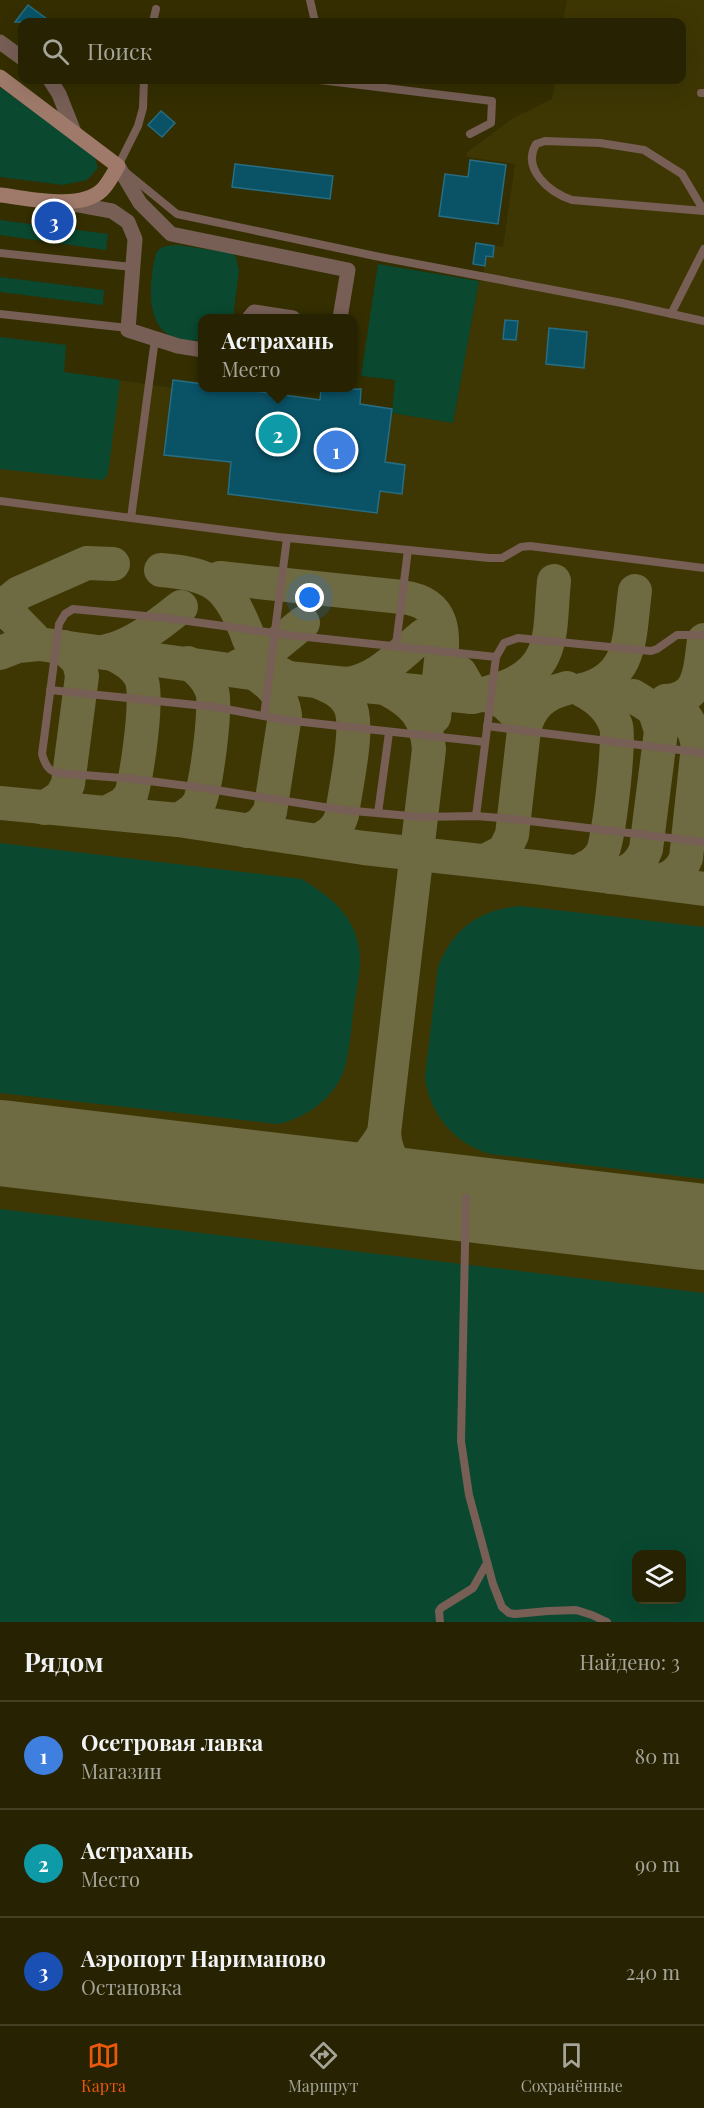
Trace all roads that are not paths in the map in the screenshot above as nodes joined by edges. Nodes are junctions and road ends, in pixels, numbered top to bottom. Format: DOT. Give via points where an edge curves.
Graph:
graph roads {
  1 [pos="310,0"];
  2 [pos="156,9"];
  3 [pos="154,18"];
  4 [pos="314,18"];
  5 [pos="0,42"];
  6 [pos="18,55"];
  7 [pos="0,77"];
  8 [pos="53,84"];
  9 [pos="144,84"];
  10 [pos="353,84"];
  11 [pos="74,132"];
  12 [pos="470,134"];
  13 [pos="118,166"];
  14 [pos="0,195"];
  15 [pos="62,202"];
  16 [pos="704,211"];
  17 [pos="704,249"];
  18 [pos="0,253"];
  19 [pos="132,267"];
  20 [pos="0,314"];
  21 [pos="252,314"];
  22 [pos="267,314"];
  23 [pos="341,314"];
  24 [pos="671,314"];
  25 [pos="704,321"];
  26 [pos="128,328"];
  27 [pos="155,339"];
  28 [pos="198,349"];
  29 [pos="0,501"];
  30 [pos="131,518"];
  31 [pos="287,538"];
  32 [pos="408,550"];
  33 [pos="704,568"];
  34 [pos="276,633"];
  35 [pos="704,635"];
  36 [pos="396,645"];
  37 [pos="496,657"];
  38 [pos="50,690"];
  39 [pos="264,716"];
  40 [pos="487,726"];
  41 [pos="389,733"];
  42 [pos="485,742"];
  43 [pos="704,753"];
  44 [pos="378,813"];
  45 [pos="476,816"];
  46 [pos="704,842"];
  47 [pos="466,1198"];
  48 [pos="487,1563"];
  49 [pos="440,1622"];
  50 [pos="608,1622"];
  1 -- 4 [label="lane"];
  2 -- 3 [label="lane"];
  5 -- 6 [label="street"];
  7 -- 11 [label="main road"];
  8 -- 11 [label="street"];
  9 -- 13 [label="lane" via="143,108"];
  10 -- 12 [label="lane" via="492,101 491,123"];
  11 -- 13 [label="main road"];
  13 -- 15 [label="main road" via="101,191 92,197"];
  13 -- 23 [label="street" via="140,203 171,234 348,270"];
  13 -- 24 [label="lane" via="177,214"];
  14 -- 15 [label="main road"];
  15 -- 19 [label="street" via="112,211 128,222 135,239"];
  16 -- 16 [label="lane" via="560,196 546,186 534,166 534,148 545,141 644,150 682,174"];
  17 -- 24 [label="lane"];
  18 -- 19 [label="lane"];
  19 -- 26 [label="street"];
  20 -- 26 [label="lane"];
  21 -- 22 [label="street"];
  24 -- 25 [label="lane"];
  26 -- 27 [label="street"];
  27 -- 28 [label="street"];
  27 -- 30 [label="lane"];
  29 -- 30 [label="lane"];
  30 -- 31 [label="lane"];
  31 -- 32 [label="lane"];
  31 -- 34 [label="lane"];
  32 -- 33 [label="lane" via="502,558 530,546"];
  32 -- 36 [label="lane"];
  34 -- 36 [label="lane"];
  34 -- 38 [label="lane" via="73,609 59,624"];
  34 -- 39 [label="lane"];
  35 -- 37 [label="lane" via="677,635 651,651 518,638 504,643"];
  36 -- 37 [label="lane"];
  37 -- 40 [label="lane"];
  38 -- 39 [label="lane" via="215,707"];
  38 -- 44 [label="lane" via="42,754 53,772 157,782"];
  39 -- 41 [label="lane"];
  40 -- 42 [label="lane"];
  40 -- 43 [label="lane"];
  41 -- 42 [label="lane"];
  41 -- 44 [label="lane"];
  42 -- 45 [label="lane"];
  44 -- 45 [label="lane"];
  45 -- 46 [label="lane"];
  47 -- 48 [label="lane" via="461,1441 469,1496"];
  48 -- 49 [label="lane" via="473,1588 441,1608"];
  48 -- 50 [label="lane" via="498,1598 509,1613 576,1610"];
}
